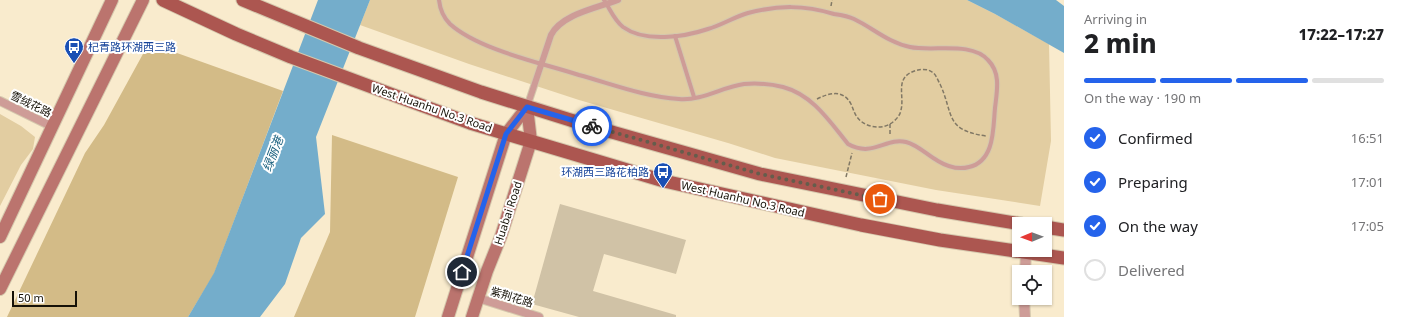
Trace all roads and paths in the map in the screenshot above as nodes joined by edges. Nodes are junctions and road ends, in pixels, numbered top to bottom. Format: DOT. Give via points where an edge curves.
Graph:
graph roads {
  1 [pos="112,0"];
  2 [pos="142,0"];
  3 [pos="163,0"];
  4 [pos="243,0"];
  5 [pos="439,0"];
  6 [pos="618,0"];
  7 [pos="605,2"];
  8 [pos="675,36"];
  9 [pos="541,63"];
  10 [pos="694,97"];
  11 [pos="0,101"];
  12 [pos="812,102"];
  13 [pos="527,107"];
  14 [pos="890,124"];
  15 [pos="53,127"];
  16 [pos="506,134"];
  17 [pos="992,137"];
  18 [pos="531,141"];
  19 [pos="891,143"];
  20 [pos="854,148"];
  21 [pos="846,177"];
  22 [pos="1012,222"];
  23 [pos="1052,228"];
  24 [pos="1064,230"];
  25 [pos="0,237"];
  26 [pos="1012,252"];
  27 [pos="1052,257"];
  28 [pos="1064,258"];
  29 [pos="0,289"];
  30 [pos="478,298"];
  31 [pos="1024,305"];
  32 [pos="448,317"];
  33 [pos="472,317"];
  34 [pos="539,317"];
  35 [pos="1025,317"];
  1 -- 15 [label="main road"];
  2 -- 29 [label="main road"];
  3 -- 16 [label="main road, West Huanhu No.3 Road" via="291,57"];
  4 -- 13 [label="main road" via="358,48"];
  5 -- 9 [label="lane" via="440,11 450,24 472,38 495,49"];
  6 -- 7 [label="street"];
  7 -- 8 [label="lane" via="616,21 636,34 654,37"];
  7 -- 9 [label="street" via="581,12 554,29"];
  8 -- 10 [label="lane"];
  8 -- 17 [label="lane" via="708,29 747,13 798,6 853,19 910,48 960,49 976,52 988,59 994,68 998,83"];
  9 -- 10 [label="lane" via="661,98 682,100"];
  9 -- 13 [label="street"];
  10 -- 12 [label="lane" via="743,84 762,84 784,87"];
  11 -- 15 [label="street, 雪绒花路"];
  12 -- 14 [label="path" via="826,94 836,93 845,96 858,118 864,123 873,127"];
  12 -- 20 [label="lane"];
  13 -- 16 [label="main road"];
  13 -- 18 [label="main road, Huabai Road"];
  13 -- 22 [label="main road" via="760,174"];
  14 -- 17 [label="path" via="896,120 901,110 902,82 908,74 925,69 932,72 938,80 955,124 972,133"];
  14 -- 19 [label="path"];
  15 -- 25 [label="main road"];
  16 -- 18 [label="main road, West Huanhu No.3 Road"];
  16 -- 32 [label="main road"];
  17 -- 19 [label="lane" via="984,159 976,166 963,169 951,168 906,142"];
  18 -- 26 [label="main road, West Huanhu No.3 Road" via="664,181 861,225"];
  18 -- 30 [label="main road, Huabai Road"];
  19 -- 20 [label="lane" via="868,150"];
  20 -- 21 [label="path"];
  23 -- 24 [label="main road"];
  27 -- 28 [label="main road, West Huanhu No.3 Road"];
  30 -- 33 [label="main road, Huabai Road"];
  30 -- 34 [label="street, 紫荆花路"];
  31 -- 35 [label="street"];
}
